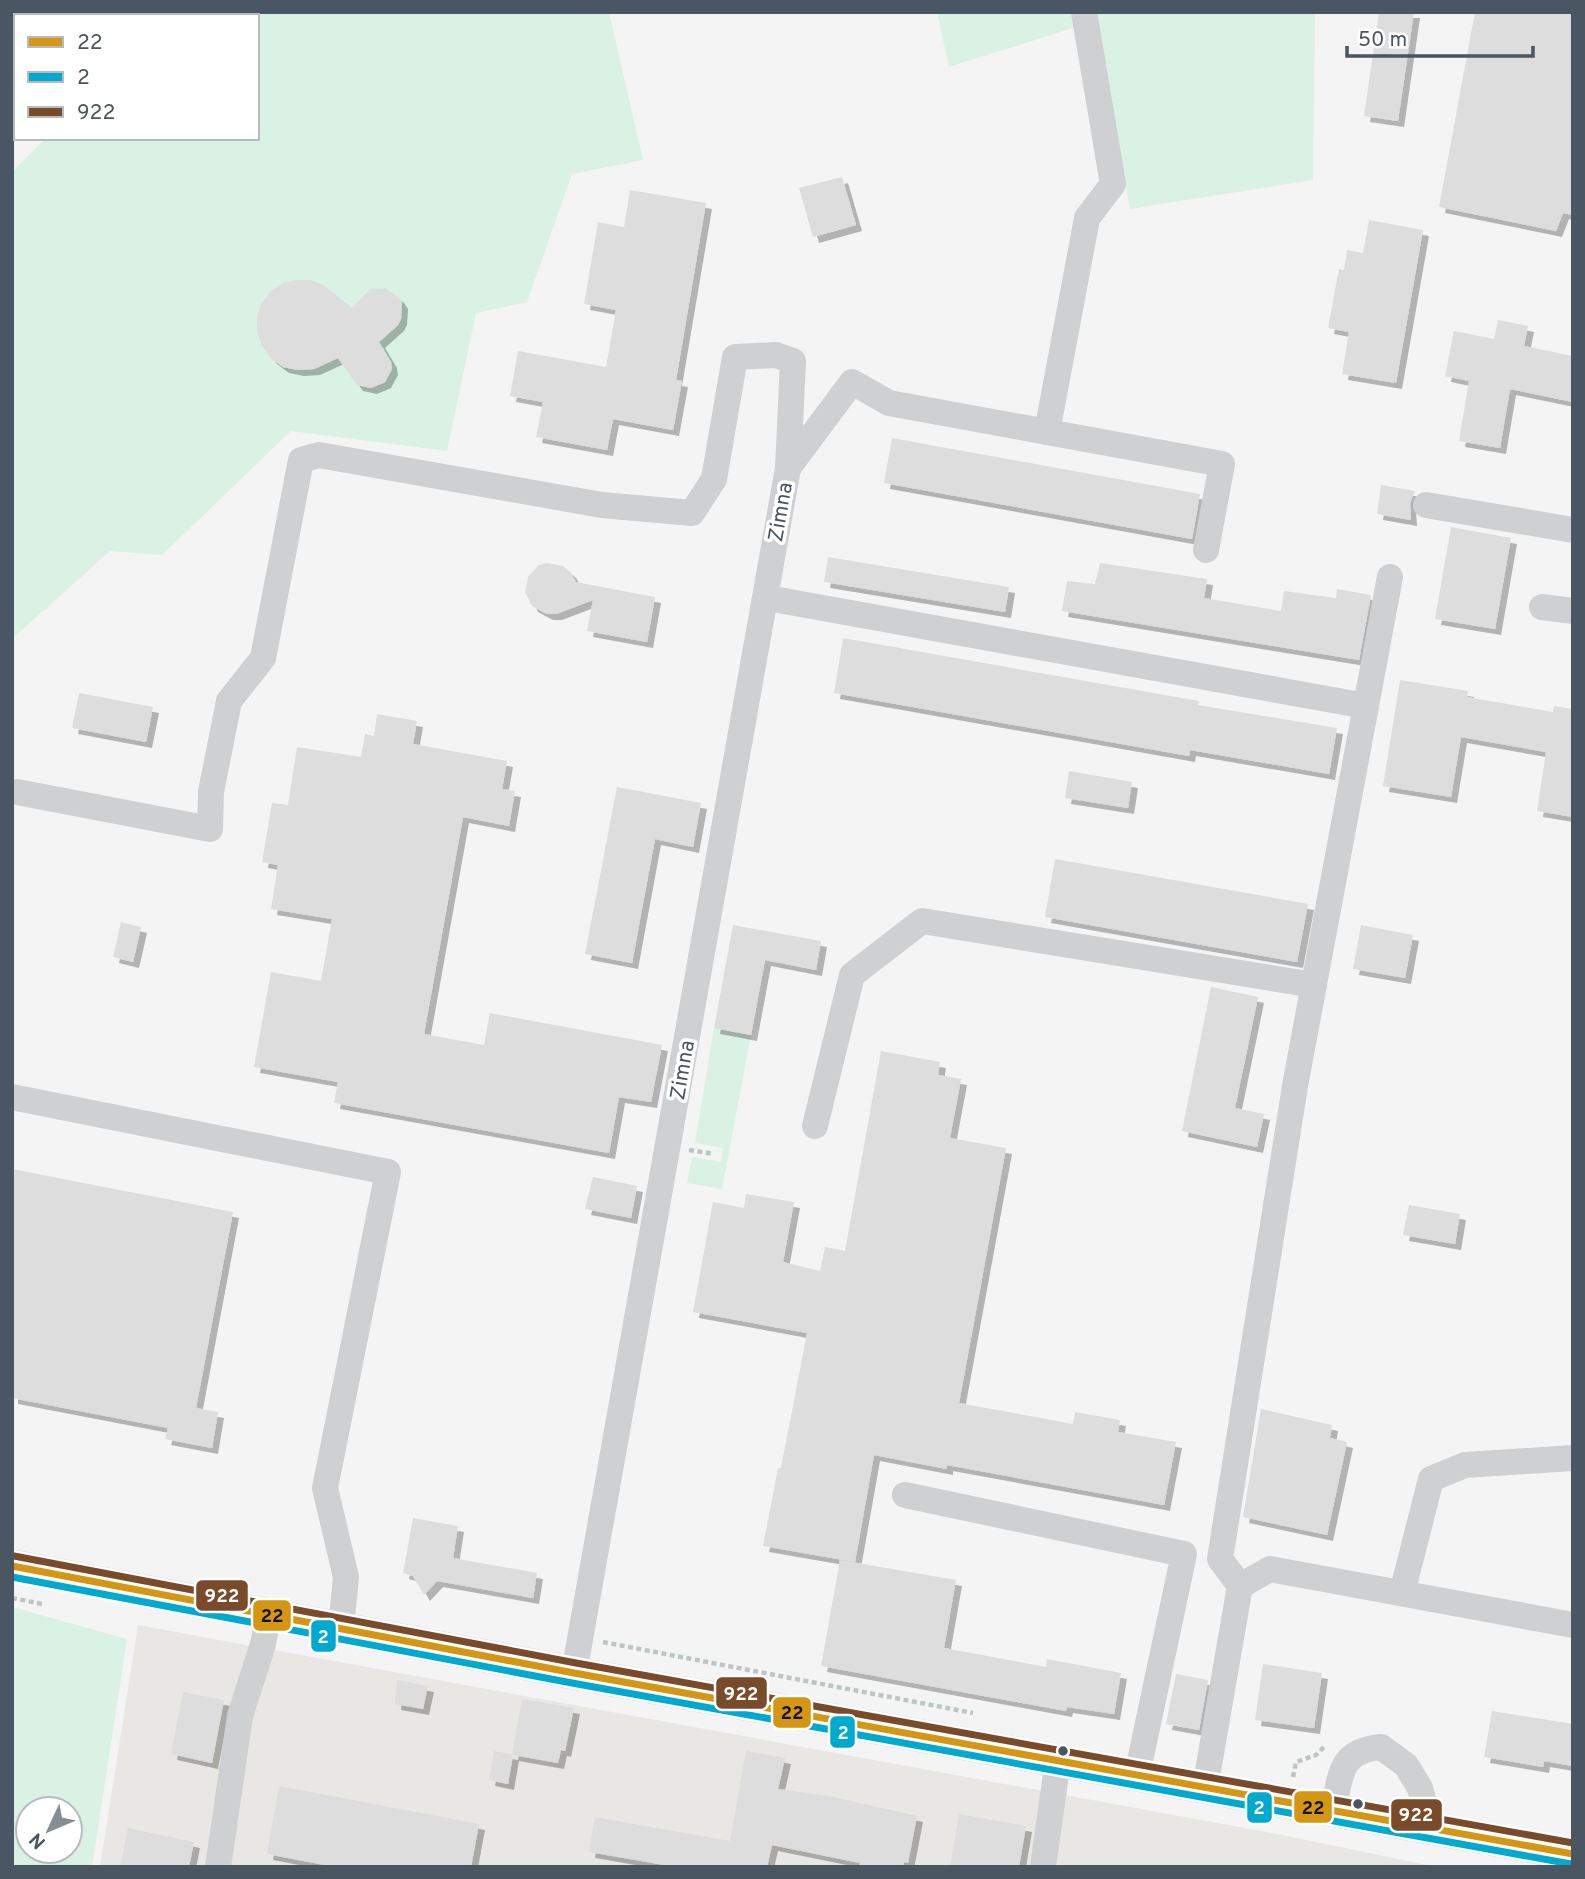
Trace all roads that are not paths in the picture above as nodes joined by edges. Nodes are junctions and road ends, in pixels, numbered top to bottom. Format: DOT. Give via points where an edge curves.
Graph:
graph roads {
  1 [pos="1084,12"];
  2 [pos="1047,432"];
  3 [pos="788,468"];
  4 [pos="1426,505"];
  5 [pos="1573,530"];
  6 [pos="1206,550"];
  7 [pos="1390,577"];
  8 [pos="773,599"];
  9 [pos="1542,607"];
  10 [pos="1573,611"];
  11 [pos="1366,706"];
  12 [pos="17,792"];
  13 [pos="1314,985"];
  14 [pos="12,1097"];
  15 [pos="816,1126"];
  16 [pos="1573,1458"];
  17 [pos="905,1495"];
  18 [pos="12,1566"];
  19 [pos="1240,1586"];
  20 [pos="1402,1594"];
  21 [pos="269,1615"];
  22 [pos="1573,1625"];
  23 [pos="341,1628"];
  24 [pos="574,1673"];
  25 [pos="1058,1760"];
  26 [pos="1137,1775"];
  27 [pos="1205,1788"];
  28 [pos="1333,1812"];
  29 [pos="1431,1829"];
  30 [pos="1573,1854"];
  31 [pos="218,1867"];
  32 [pos="1043,1867"];
  1 -- 2 [label="street" via="1113,184 1087,218"];
  2 -- 3 [label="street" via="889,403 852,382"];
  2 -- 6 [label="street" via="1222,464"];
  3 -- 12 [label="street, Zimna" via="793,361 776,355 735,358 714,479 692,513 602,505 320,454 301,460 263,657 229,701 211,792 210,828"];
  3 -- 24 [label="street, Zimna"];
  4 -- 5 [label="street"];
  7 -- 11 [label="street"];
  8 -- 11 [label="street"];
  9 -- 10 [label="street"];
  11 -- 13 [label="street"];
  13 -- 15 [label="street" via="922,921 852,975"];
  13 -- 19 [label="street" via="1220,1559"];
  14 -- 23 [label="street" via="388,1172 325,1488 346,1577"];
  16 -- 20 [label="street" via="1465,1465 1431,1479"];
  17 -- 26 [label="street" via="1184,1554"];
  18 -- 21 [label="main road"];
  19 -- 20 [label="street" via="1270,1569"];
  19 -- 27 [label="street"];
  20 -- 22 [label="street"];
  21 -- 23 [label="main road"];
  21 -- 31 [label="street" via="240,1716"];
  23 -- 24 [label="main road"];
  24 -- 25 [label="main road"];
  25 -- 26 [label="main road"];
  25 -- 32 [label="street"];
  26 -- 27 [label="main road"];
  27 -- 28 [label="main road"];
  28 -- 29 [label="main road"];
  28 -- 29 [label="street" via="1344,1764 1361,1749 1381,1747 1406,1765 1420,1788"];
  29 -- 30 [label="main road"];
}
